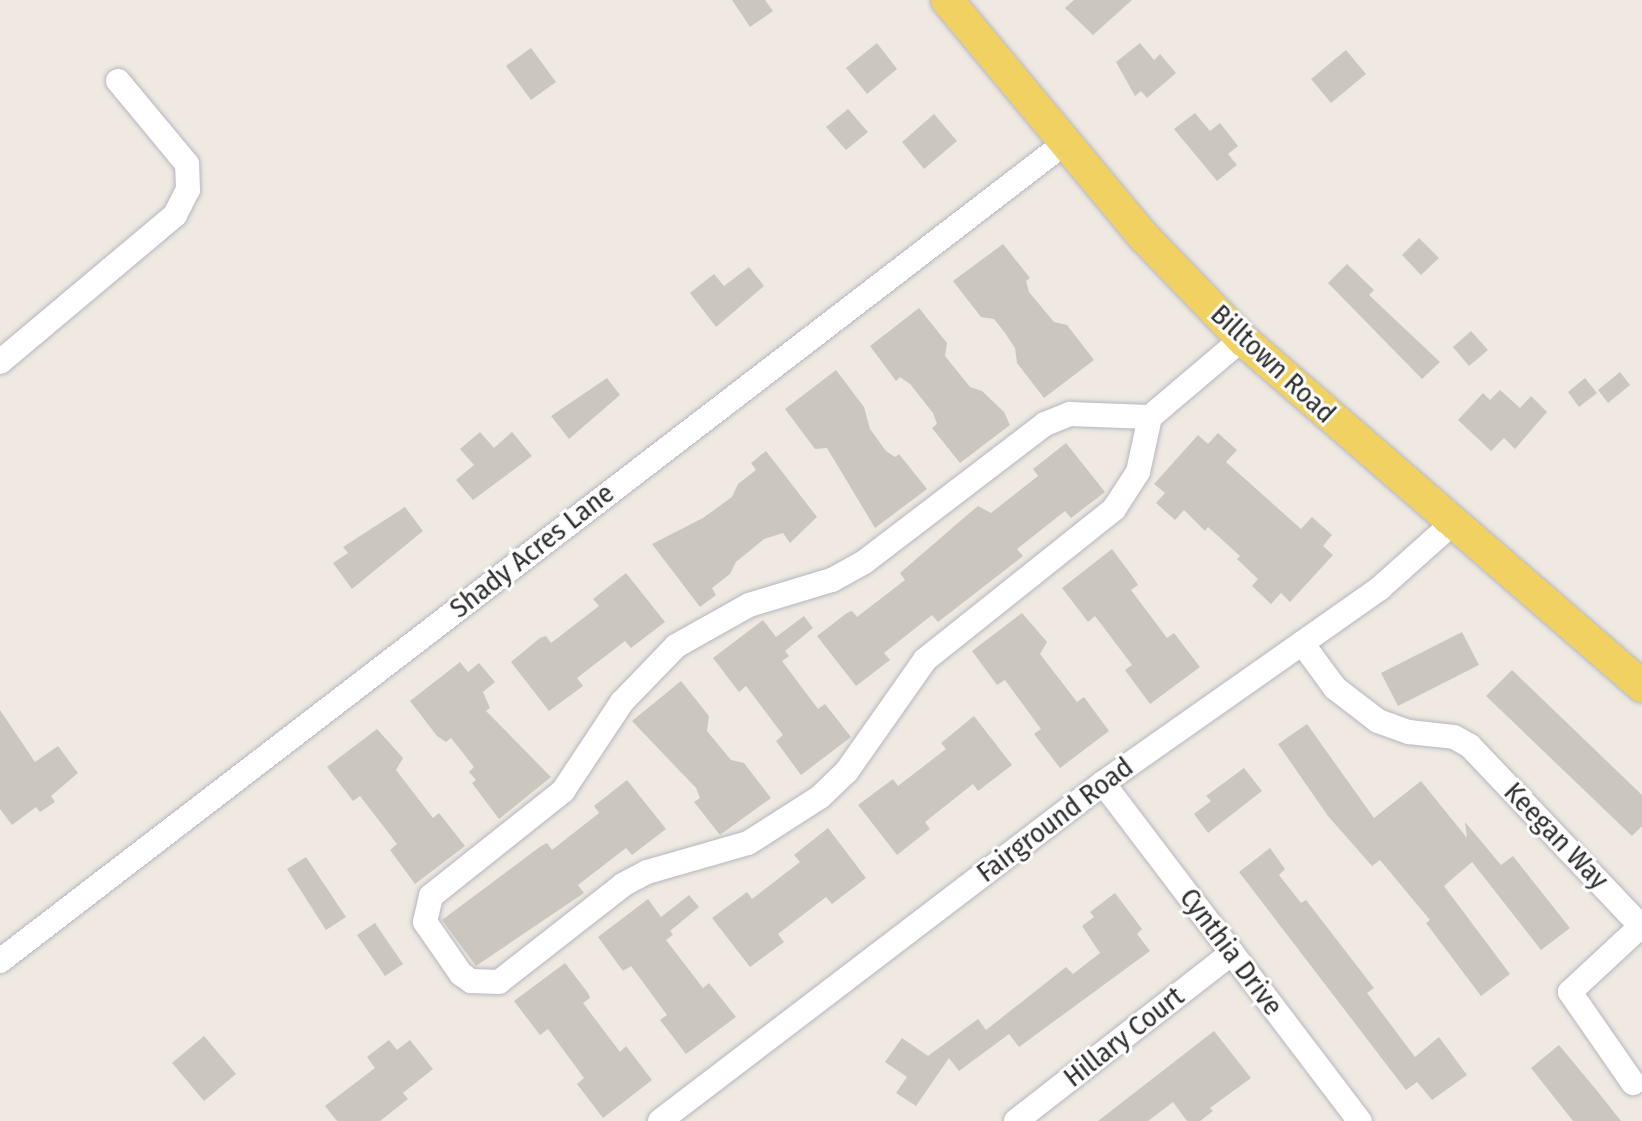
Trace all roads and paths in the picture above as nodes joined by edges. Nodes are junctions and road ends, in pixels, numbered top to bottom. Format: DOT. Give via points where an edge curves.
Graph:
graph roads {
  1 [pos="947,0"];
  2 [pos="118,81"];
  3 [pos="1065,143"];
  4 [pos="1242,339"];
  5 [pos="0,362"];
  6 [pos="1150,417"];
  7 [pos="1453,523"];
  8 [pos="1302,643"];
  9 [pos="1642,686"];
  10 [pos="1103,783"];
  11 [pos="1232,953"];
  12 [pos="0,961"];
  13 [pos="1633,1083"];
  14 [pos="660,1121"];
  15 [pos="1016,1121"];
  16 [pos="1360,1121"];
  1 -- 3 [label="main road, Billtown Road"];
  2 -- 5 [label="street" via="187,164 188,190 175,215"];
  3 -- 4 [label="main road, Billtown Road"];
  3 -- 12 [label="street, Shady Acres Lane"];
  4 -- 6 [label="street"];
  4 -- 7 [label="main road, Billtown Road"];
  6 -- 6 [label="street" via="1070,414 1045,424 863,563 832,580 749,605 676,646 622,702 563,791 431,896 425,922 461,974 485,984 499,982 623,885 647,872 748,843 820,797 847,771 925,660 1114,509 1138,472"];
  7 -- 8 [label="street, Fairground Road" via="1380,588"];
  7 -- 9 [label="main road, Billtown Road"];
  8 -- 10 [label="street, Fairground Road"];
  8 -- 13 [label="street, Keegan Way" via="1335,688 1378,721 1409,732 1454,737 1470,746 1641,926 1570,992"];
  10 -- 11 [label="street, Cynthia Drive"];
  10 -- 14 [label="street, Fairground Road"];
  11 -- 15 [label="street, Hillary Court"];
  11 -- 16 [label="street, Cynthia Drive"];
}
